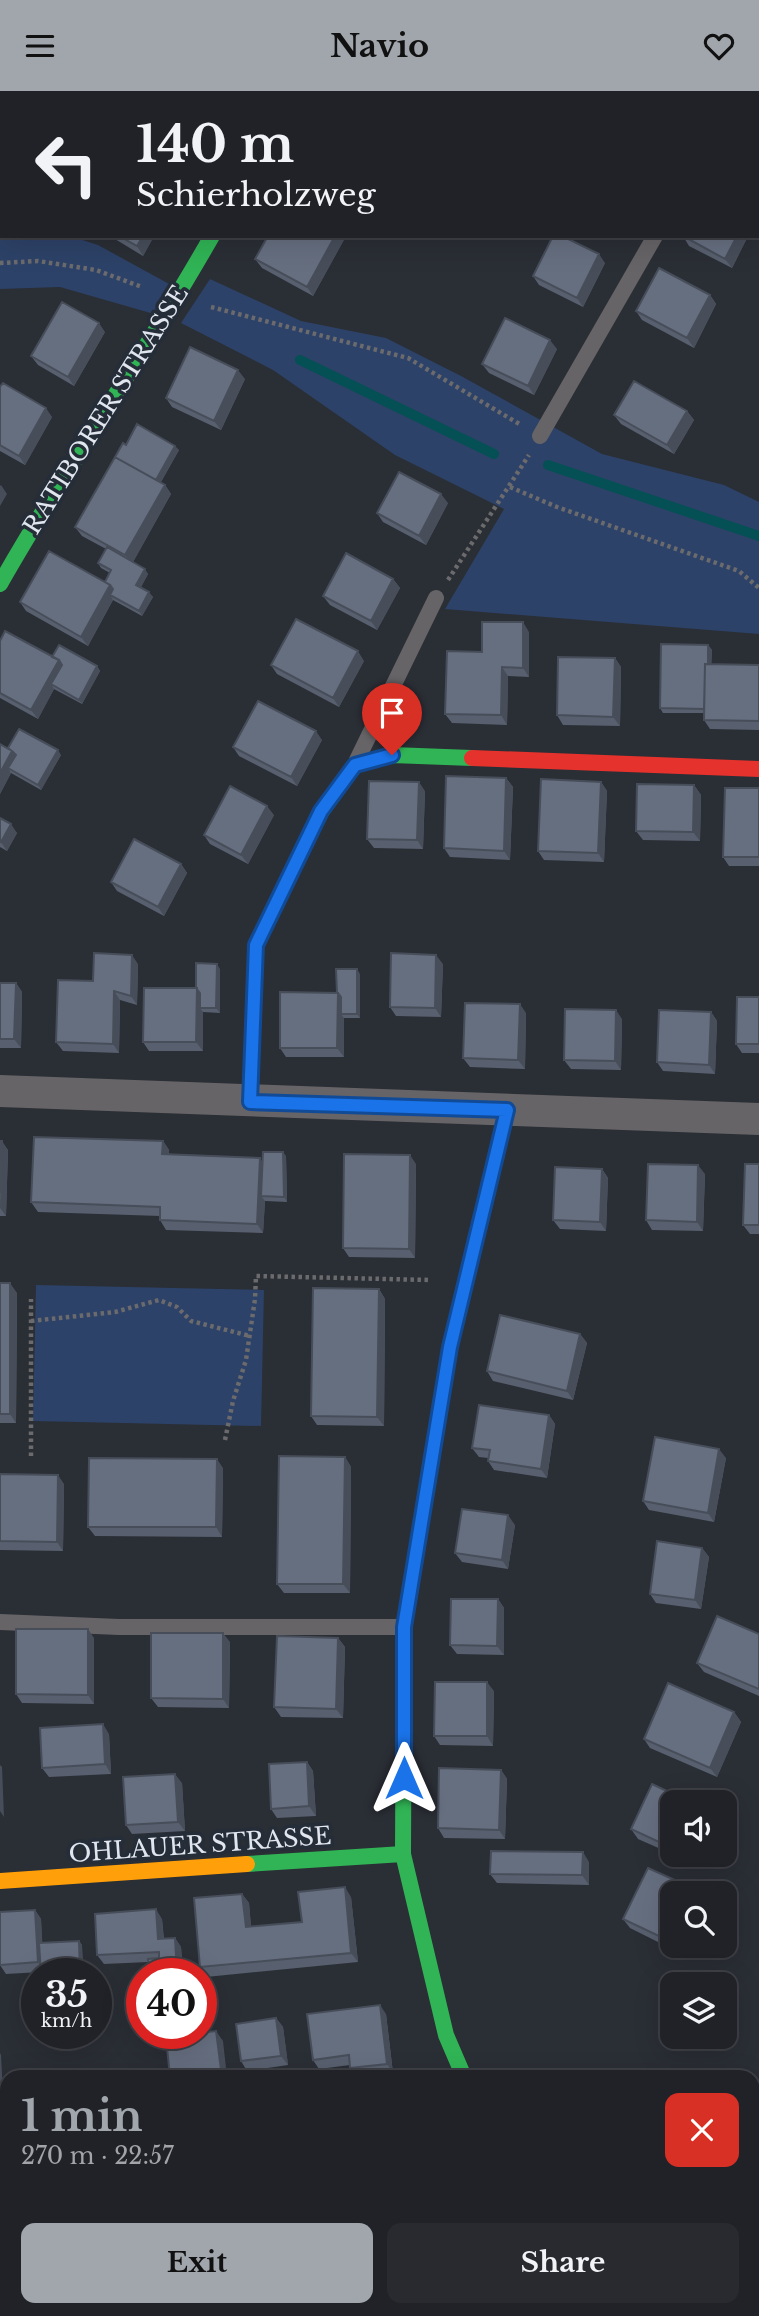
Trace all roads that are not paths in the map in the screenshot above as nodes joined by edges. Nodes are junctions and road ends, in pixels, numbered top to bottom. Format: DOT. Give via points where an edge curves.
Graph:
graph roads {
  1 [pos="211,238"];
  2 [pos="654,238"];
  3 [pos="540,436"];
  4 [pos="0,584"];
  5 [pos="436,598"];
  6 [pos="355,765"];
  7 [pos="759,769"];
  8 [pos="0,1091"];
  9 [pos="250,1102"];
  10 [pos="507,1110"];
  11 [pos="759,1119"];
  12 [pos="0,1622"];
  13 [pos="404,1627"];
  14 [pos="403,1854"];
  15 [pos="0,1881"];
  16 [pos="461,2070"];
  1 -- 4 [label="street, RATIBORER STRASSE"];
  2 -- 3 [label="lane"];
  5 -- 6 [label="lane"];
  6 -- 7 [label="street" via="392,755"];
  6 -- 9 [label="street" via="321,811 256,945"];
  8 -- 9 [label="street"];
  9 -- 10 [label="street"];
  10 -- 11 [label="street"];
  10 -- 13 [label="street" via="450,1347"];
  12 -- 13 [label="lane" via="120,1627"];
  13 -- 14 [label="street"];
  14 -- 15 [label="street, OHLAUER STRASSE"];
  14 -- 16 [label="street" via="446,2035"];
}
